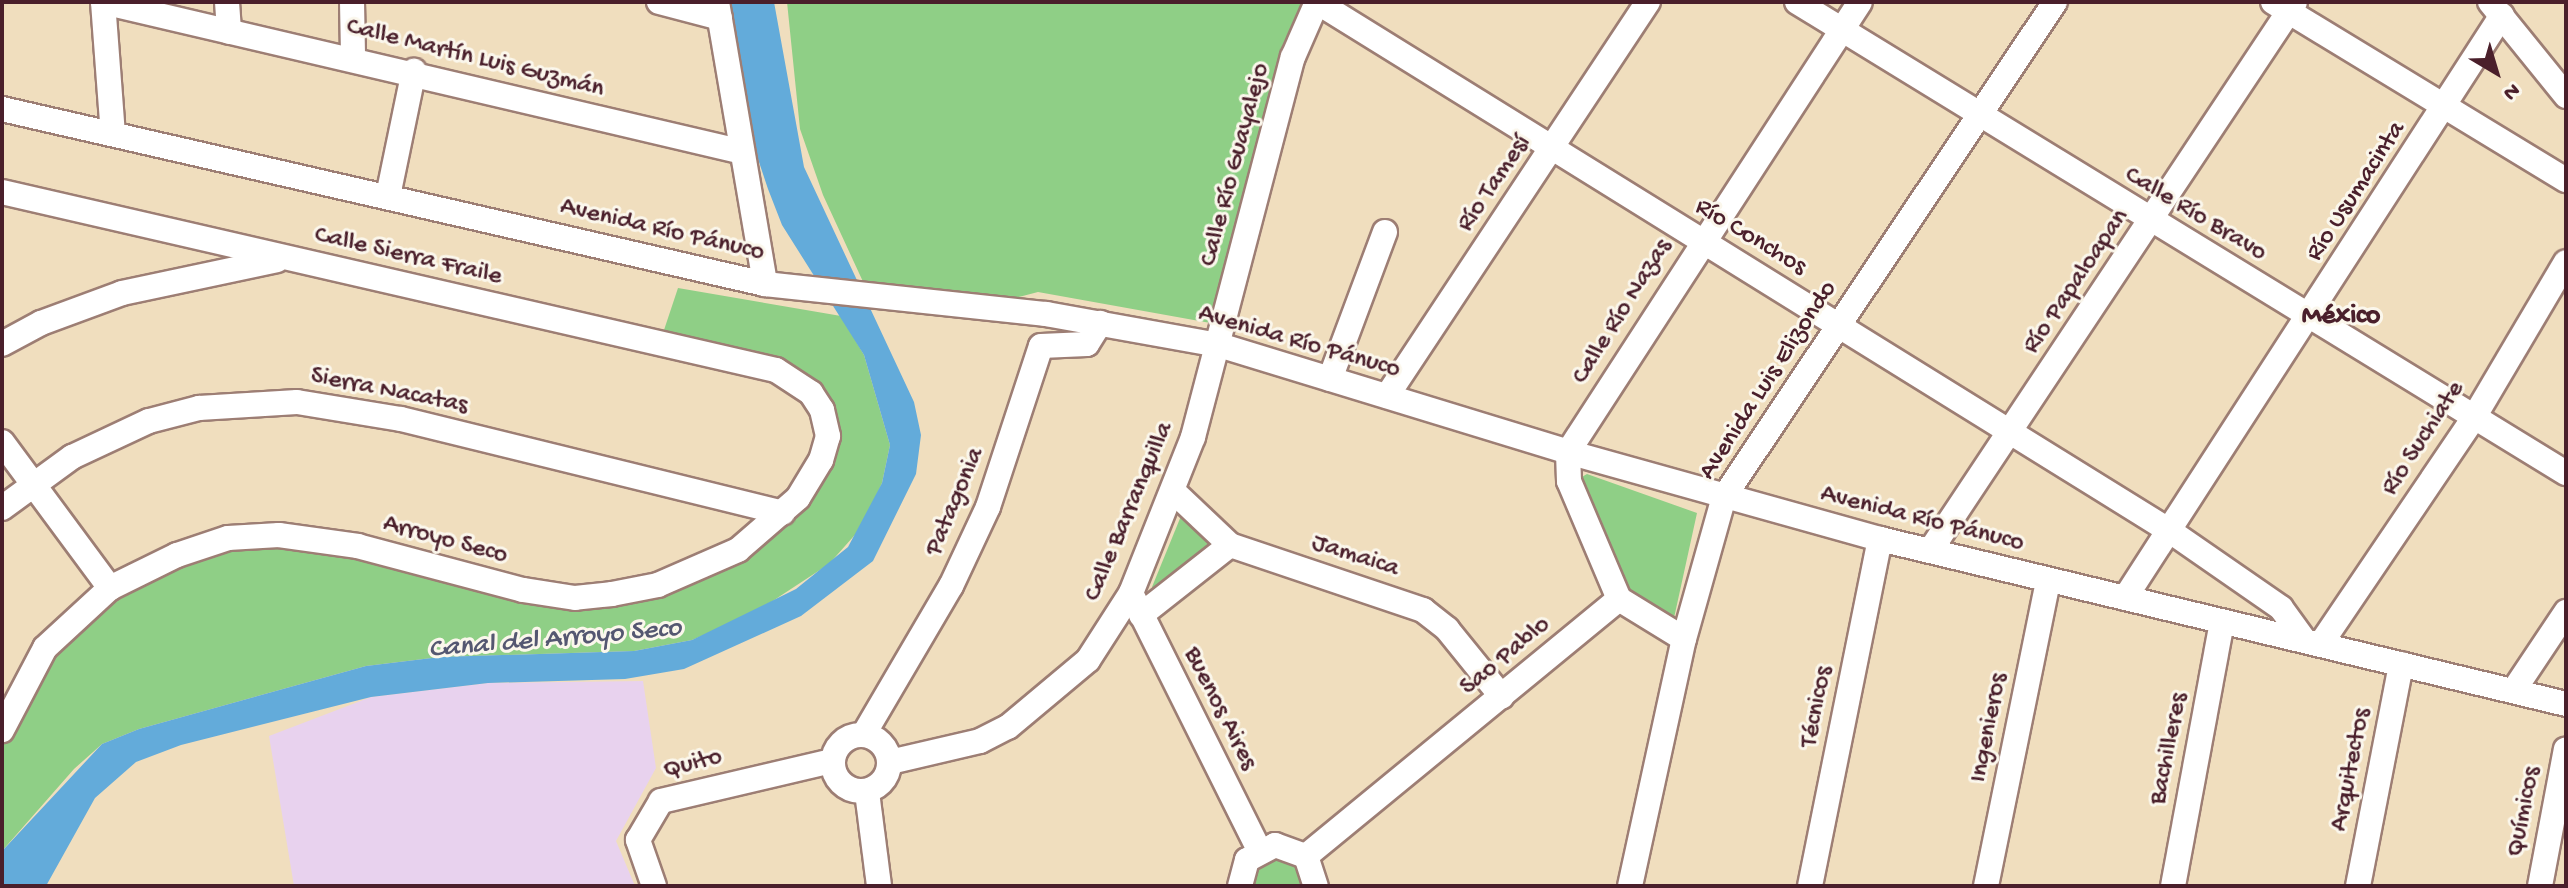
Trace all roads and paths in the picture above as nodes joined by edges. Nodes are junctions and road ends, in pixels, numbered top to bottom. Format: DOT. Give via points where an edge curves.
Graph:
graph roads {
  1 [pos="103,2"];
  2 [pos="227,2"];
  3 [pos="352,2"];
  4 [pos="659,2"];
  5 [pos="1317,2"];
  6 [pos="1648,2"];
  7 [pos="1797,2"];
  8 [pos="1860,2"];
  9 [pos="2055,2"];
  10 [pos="2285,5"];
  11 [pos="2496,8"];
  12 [pos="718,10"];
  13 [pos="1841,30"];
  14 [pos="229,32"];
  15 [pos="353,56"];
  16 [pos="414,71"];
  17 [pos="2566,96"];
  18 [pos="2446,104"];
  19 [pos="2,109"];
  20 [pos="1979,118"];
  21 [pos="113,134"];
  22 [pos="1551,150"];
  23 [pos="739,151"];
  24 [pos="2566,180"];
  25 [pos="2,192"];
  26 [pos="388,196"];
  27 [pos="2152,222"];
  28 [pos="1385,232"];
  29 [pos="1700,242"];
  30 [pos="290,258"];
  31 [pos="2566,262"];
  32 [pos="765,284"];
  33 [pos="2310,318"];
  34 [pos="1100,323"];
  35 [pos="1840,324"];
  36 [pos="2,344"];
  37 [pos="1219,345"];
  38 [pos="1330,379"];
  39 [pos="799,382"];
  40 [pos="1387,396"];
  41 [pos="2473,419"];
  42 [pos="2010,430"];
  43 [pos="2,442"];
  44 [pos="1568,452"];
  45 [pos="2566,473"];
  46 [pos="33,483"];
  47 [pos="1174,492"];
  48 [pos="1724,497"];
  49 [pos="2,508"];
  50 [pos="783,513"];
  51 [pos="2170,531"];
  52 [pos="1880,539"];
  53 [pos="1230,545"];
  54 [pos="1930,551"];
  55 [pos="2048,580"];
  56 [pos="110,588"];
  57 [pos="2125,598"];
  58 [pos="1619,599"];
  59 [pos="1136,604"];
  60 [pos="2566,612"];
  61 [pos="2222,621"];
  62 [pos="1684,639"];
  63 [pos="2313,640"];
  64 [pos="2401,664"];
  65 [pos="2514,690"];
  66 [pos="1502,697"];
  67 [pos="2566,704"];
  68 [pos="2,730"];
  69 [pos="864,734"];
  70 [pos="2566,749"];
  71 [pos="832,761"];
  72 [pos="890,762"];
  73 [pos="867,792"];
  74 [pos="1259,850"];
  75 [pos="1306,856"];
  76 [pos="654,886"];
  77 [pos="879,886"];
  78 [pos="1240,886"];
  79 [pos="1316,886"];
  80 [pos="1630,886"];
  81 [pos="1810,886"];
  82 [pos="1986,886"];
  83 [pos="2173,886"];
  84 [pos="2358,886"];
  85 [pos="2540,886"];
  1 -- 14 [label="street, Calle Martín Luis Guzmán"];
  1 -- 21 [label="street"];
  2 -- 14 [label="street"];
  3 -- 15 [label="street"];
  4 -- 12 [label="street"];
  5 -- 22 [label="street, Río Conchos"];
  5 -- 37 [label="street, Calle Río Guayalejo" via="1293,57"];
  6 -- 22 [label="street, Río Tamesí"];
  7 -- 13 [label="street, Calle Río Bravo"];
  8 -- 13 [label="street, Calle Río Nazas"];
  9 -- 20 [label="street, Avenida Luis Elizondo"];
  10 -- 18 [label="street"];
  10 -- 27 [label="street, Río Papaloapan"];
  11 -- 17 [label="street"];
  11 -- 18 [label="street, Río Usumacinta"];
  12 -- 23 [label="street"];
  13 -- 20 [label="street, Calle Río Bravo"];
  13 -- 29 [label="street, Calle Río Nazas"];
  14 -- 15 [label="street, Calle Martín Luis Guzmán"];
  15 -- 16 [label="street, Calle Martín Luis Guzmán"];
  16 -- 23 [label="street, Calle Martín Luis Guzmán"];
  16 -- 26 [label="street"];
  18 -- 24 [label="street"];
  18 -- 33 [label="street, Río Usumacinta"];
  19 -- 21 [label="street, Avenida Río Pánuco"];
  20 -- 27 [label="street, Calle Río Bravo"];
  20 -- 35 [label="street, Avenida Luis Elizondo"];
  21 -- 26 [label="street, Avenida Río Pánuco"];
  22 -- 29 [label="street, Río Conchos"];
  22 -- 40 [label="street, Río Tamesí"];
  23 -- 32 [label="street"];
  25 -- 30 [label="street, Calle Sierra Fraile"];
  26 -- 32 [label="street, Avenida Río Pánuco"];
  27 -- 33 [label="street, Calle Río Bravo"];
  27 -- 42 [label="street, Río Papaloapan"];
  28 -- 38 [label="street"];
  29 -- 35 [label="street, Río Conchos"];
  29 -- 44 [label="street, Calle Río Nazas"];
  30 -- 36 [label="street" via="122,293 41,323"];
  30 -- 39 [label="street, Calle Sierra Fraile" via="776,370"];
  31 -- 41 [label="street, Río Suchiate"];
  32 -- 34 [label="street, Avenida Río Pánuco"];
  33 -- 41 [label="street, Calle Río Bravo"];
  33 -- 51 [label="street, Río Usumacinta"];
  34 -- 37 [label="street, Avenida Río Pánuco"];
  34 -- 69 [label="street, Patagonia" via="1087,344 1041,346 988,507 944,599"];
  35 -- 42 [label="street, Río Conchos"];
  35 -- 48 [label="street, Avenida Luis Elizondo"];
  37 -- 38 [label="street, Avenida Río Pánuco"];
  37 -- 47 [label="street, Calle Barranquilla"];
  38 -- 40 [label="street, Avenida Río Pánuco"];
  39 -- 50 [label="street, Arroyo Seco" via="822,410 828,436 810,482"];
  40 -- 44 [label="street, Avenida Río Pánuco"];
  41 -- 45 [label="street, Calle Río Bravo"];
  41 -- 63 [label="street, Río Suchiate"];
  42 -- 51 [label="street, Río Conchos"];
  42 -- 54 [label="street, Río Papaloapan"];
  43 -- 46 [label="street"];
  44 -- 48 [label="street, Avenida Río Pánuco"];
  44 -- 58 [label="street" via="1569,481"];
  46 -- 49 [label="street, Sierra Nacatas"];
  46 -- 50 [label="street, Sierra Nacatas" via="72,457 149,421 199,408 297,402 401,419"];
  46 -- 56 [label="street"];
  47 -- 53 [label="street, Jamaica"];
  47 -- 59 [label="street, Calle Barranquilla"];
  48 -- 52 [label="street, Avenida Río Pánuco"];
  48 -- 62 [label="street, Avenida Luis Elizondo"];
  50 -- 56 [label="street, Arroyo Seco" via="738,550 696,570 612,594 575,598 523,590 358,546 279,535 228,538 141,569"];
  51 -- 57 [label="street, Río Usumacinta"];
  51 -- 63 [label="street, Río Conchos" via="2281,608"];
  52 -- 54 [label="street, Avenida Río Pánuco"];
  52 -- 81 [label="street, Técnicos"];
  53 -- 59 [label="street"];
  53 -- 66 [label="street, Jamaica" via="1423,610 1447,629"];
  54 -- 55 [label="street, Avenida Río Pánuco"];
  55 -- 57 [label="street, Avenida Río Pánuco"];
  55 -- 82 [label="street, Ingenieros"];
  56 -- 68 [label="street, Arroyo Seco" via="45,648"];
  57 -- 61 [label="street, Avenida Río Pánuco"];
  58 -- 62 [label="street"];
  58 -- 66 [label="street, Sao Pablo"];
  59 -- 72 [label="street, Calle Barranquilla" via="1088,660 1008,727 980,741"];
  59 -- 74 [label="street, Buenos Aires"];
  60 -- 65 [label="street"];
  61 -- 63 [label="street, Avenida Río Pánuco"];
  61 -- 83 [label="street, Bachilleres"];
  62 -- 80 [label="street, Avenida Luis Elizondo"];
  63 -- 64 [label="street, Avenida Río Pánuco"];
  64 -- 65 [label="street, Avenida Río Pánuco"];
  64 -- 84 [label="street, Arquitectos"];
  65 -- 67 [label="street, Avenida Río Pánuco"];
  66 -- 75 [label="street, Sao Pablo"];
  69 -- 71 [label="street" via="849,736 837,746"];
  69 -- 72 [label="street" via="877,738"];
  70 -- 85 [label="street, Químicos"];
  71 -- 73 [label="street" via="838,781"];
  71 -- 76 [label="street, Quito" via="661,801 638,840"];
  72 -- 73 [label="street" via="887,775"];
  73 -- 77 [label="street"];
  74 -- 75 [label="street" via="1275,845"];
  74 -- 78 [label="street" via="1247,860"];
  75 -- 79 [label="street"];
}
